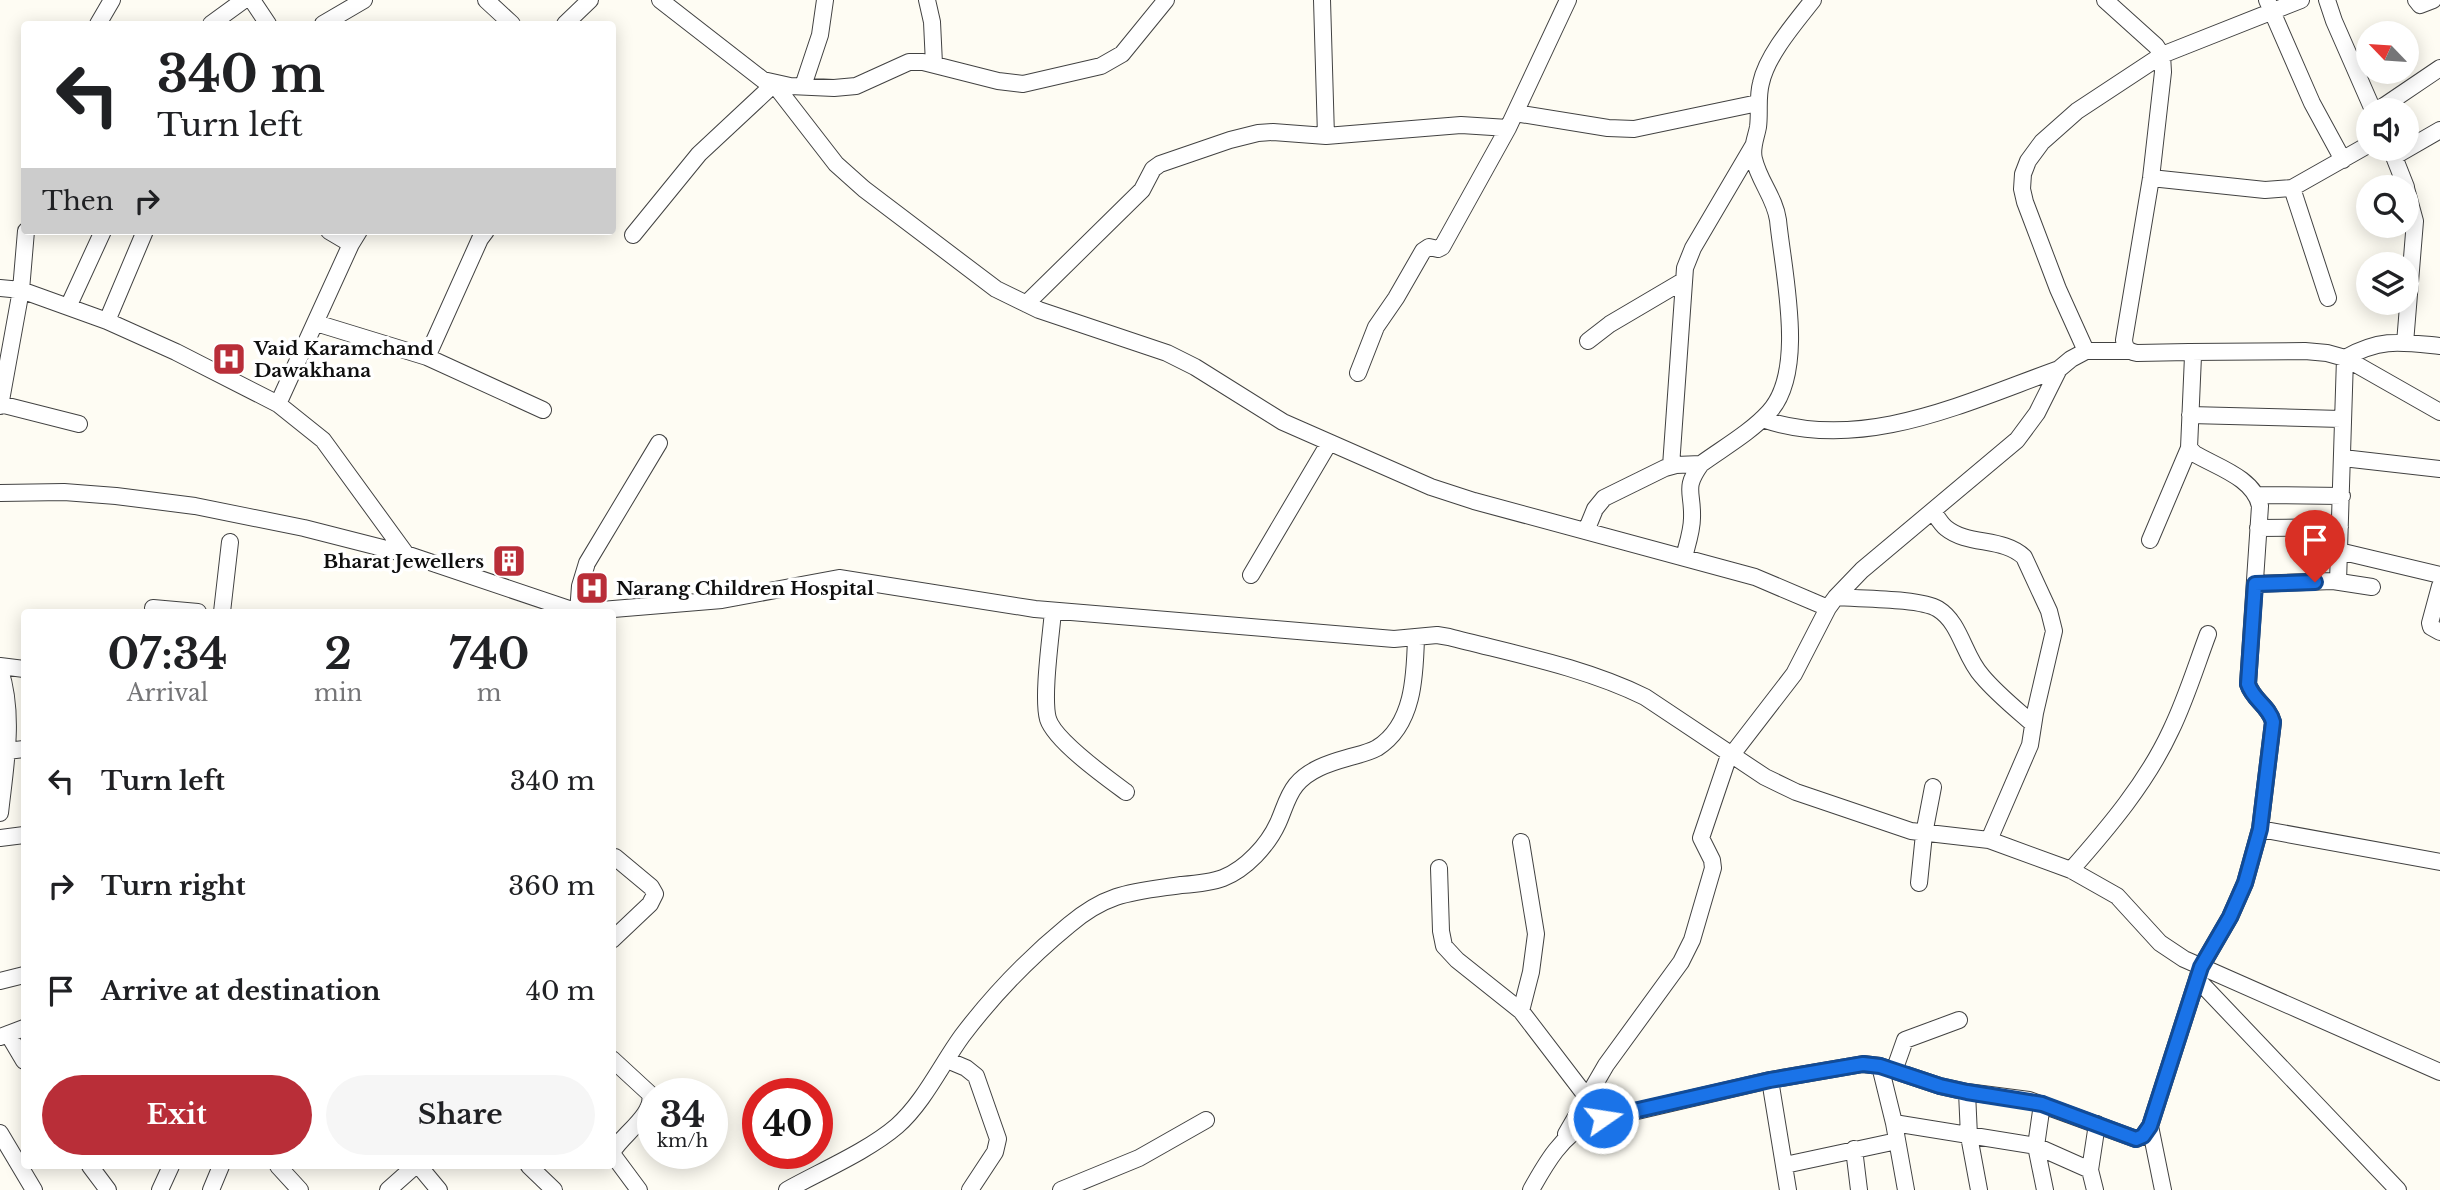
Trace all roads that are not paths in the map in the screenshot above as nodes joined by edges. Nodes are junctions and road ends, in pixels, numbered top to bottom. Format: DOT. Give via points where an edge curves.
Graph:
graph roads {
  1 [pos="112,0"];
  2 [pos="244,0"];
  3 [pos="251,0"];
  4 [pos="363,0"];
  5 [pos="486,0"];
  6 [pos="590,0"];
  7 [pos="660,0"];
  8 [pos="825,0"];
  9 [pos="927,0"];
  10 [pos="1166,0"];
  11 [pos="1322,0"];
  12 [pos="1568,0"];
  13 [pos="1813,0"];
  14 [pos="2301,0"];
  15 [pos="2327,0"];
  16 [pos="2416,0"];
  17 [pos="2433,0"];
  18 [pos="2108,1"];
  19 [pos="2269,5"];
  20 [pos="340,20"];
  21 [pos="100,21"];
  22 [pos="215,21"];
  23 [pos="266,21"];
  24 [pos="509,21"];
  25 [pos="568,21"];
  26 [pos="2162,55"];
  27 [pos="934,64"];
  28 [pos="2440,68"];
  29 [pos="774,84"];
  30 [pos="803,86"];
  31 [pos="2369,98"];
  32 [pos="2394,98"];
  33 [pos="1758,103"];
  34 [pos="1515,113"];
  35 [pos="1507,128"];
  36 [pos="2440,130"];
  37 [pos="1326,136"];
  38 [pos="2419,140"];
  39 [pos="1753,146"];
  40 [pos="2356,152"];
  41 [pos="2343,160"];
  42 [pos="2151,178"];
  43 [pos="2292,188"];
  44 [pos="26,235"];
  45 [pos="101,235"];
  46 [pos="143,235"];
  47 [pos="484,235"];
  48 [pos="633,235"];
  49 [pos="355,237"];
  50 [pos="2414,238"];
  51 [pos="1683,281"];
  52 [pos="0,288"];
  53 [pos="21,290"];
  54 [pos="2328,298"];
  55 [pos="1026,304"];
  56 [pos="69,305"];
  57 [pos="107,321"];
  58 [pos="316,323"];
  59 [pos="1588,341"];
  60 [pos="2405,343"];
  61 [pos="2440,345"];
  62 [pos="2086,351"];
  63 [pos="2129,351"];
  64 [pos="2189,352"];
  65 [pos="427,357"];
  66 [pos="2345,358"];
  67 [pos="2059,369"];
  68 [pos="1358,373"];
  69 [pos="278,404"];
  70 [pos="0,405"];
  71 [pos="542,410"];
  72 [pos="2440,412"];
  73 [pos="2190,415"];
  74 [pos="1762,419"];
  75 [pos="2341,419"];
  76 [pos="79,424"];
  77 [pos="659,443"];
  78 [pos="1329,443"];
  79 [pos="2189,447"];
  80 [pos="2343,458"];
  81 [pos="1701,464"];
  82 [pos="1671,466"];
  83 [pos="2440,469"];
  84 [pos="0,493"];
  85 [pos="2258,495"];
  86 [pos="2342,496"];
  87 [pos="1933,511"];
  88 [pos="2340,527"];
  89 [pos="2258,528"];
  90 [pos="1586,531"];
  91 [pos="2150,540"];
  92 [pos="230,542"];
  93 [pos="2339,551"];
  94 [pos="406,554"];
  95 [pos="1684,557"];
  96 [pos="1251,575"];
  97 [pos="2440,575"];
  98 [pos="2338,582"];
  99 [pos="2255,584"];
  100 [pos="2440,586"];
  101 [pos="2372,587"];
  102 [pos="1832,603"];
  103 [pos="153,608"];
  104 [pos="164,609"];
  105 [pos="222,609"];
  106 [pos="569,609"];
  107 [pos="578,609"];
  108 [pos="615,609"];
  109 [pos="1053,611"];
  110 [pos="2440,632"];
  111 [pos="2208,634"];
  112 [pos="1416,637"];
  113 [pos="0,668"];
  114 [pos="21,669"];
  115 [pos="2033,724"];
  116 [pos="21,749"];
  117 [pos="7,751"];
  118 [pos="1731,755"];
  119 [pos="1933,787"];
  120 [pos="1126,792"];
  121 [pos="0,813"];
  122 [pos="2260,829"];
  123 [pos="1924,834"];
  124 [pos="21,835"];
  125 [pos="0,838"];
  126 [pos="1989,840"];
  127 [pos="1521,842"];
  128 [pos="616,858"];
  129 [pos="2440,862"];
  130 [pos="1439,868"];
  131 [pos="2071,870"];
  132 [pos="1919,883"];
  133 [pos="616,936"];
  134 [pos="2199,973"];
  135 [pos="21,976"];
  136 [pos="0,981"];
  137 [pos="2241,985"];
  138 [pos="2224,1006"];
  139 [pos="1521,1012"];
  140 [pos="1959,1020"];
  141 [pos="21,1029"];
  142 [pos="4,1035"];
  143 [pos="21,1057"];
  144 [pos="947,1060"];
  145 [pos="616,1063"];
  146 [pos="1887,1068"];
  147 [pos="2440,1072"];
  148 [pos="1770,1080"];
  149 [pos="1967,1092"];
  150 [pos="1586,1096"];
  151 [pos="2042,1104"];
  152 [pos="1206,1120"];
  153 [pos="1894,1123"];
  154 [pos="2097,1124"];
  155 [pos="2150,1126"];
  156 [pos="0,1133"];
  157 [pos="1969,1136"];
  158 [pos="1563,1139"];
  159 [pos="1897,1141"];
  160 [pos="2036,1146"];
  161 [pos="616,1147"];
  162 [pos="1854,1149"];
  163 [pos="616,1160"];
  164 [pos="1785,1165"];
  165 [pos="21,1168"];
  166 [pos="21,1169"];
  167 [pos="92,1169"];
  168 [pos="170,1169"];
  169 [pos="220,1169"];
  170 [pos="281,1169"];
  171 [pos="413,1169"];
  172 [pos="420,1169"];
  173 [pos="532,1169"];
  174 [pos="2090,1170"];
  175 [pos="1070,1189"];
  176 [pos="34,1190"];
  177 [pos="108,1190"];
  178 [pos="159,1190"];
  179 [pos="211,1190"];
  180 [pos="300,1190"];
  181 [pos="388,1190"];
  182 [pos="439,1190"];
  183 [pos="554,1190"];
  184 [pos="639,1190"];
  185 [pos="787,1190"];
  186 [pos="970,1190"];
  187 [pos="1531,1190"];
  188 [pos="1788,1190"];
  189 [pos="1859,1190"];
  190 [pos="1906,1190"];
  191 [pos="1979,1190"];
  192 [pos="2045,1190"];
  193 [pos="2095,1190"];
  194 [pos="2163,1190"];
  195 [pos="2398,1190"];
  1 -- 21 [label="street"];
  2 -- 22 [label="street"];
  3 -- 23 [label="street"];
  4 -- 20 [label="street"];
  5 -- 24 [label="street"];
  6 -- 25 [label="street"];
  7 -- 29 [label="street" via="752,74"];
  8 -- 30 [label="street" via="820,35"];
  9 -- 27 [label="street"];
  10 -- 27 [label="street" via="1122,54 1101,66 1011,84"];
  11 -- 37 [label="street"];
  12 -- 34 [label="street"];
  13 -- 33 [label="street" via="1768,65"];
  14 -- 19 [label="street"];
  15 -- 31 [label="street"];
  16 -- 17 [label="street" via="2424,6"];
  18 -- 26 [label="street"];
  19 -- 26 [label="street"];
  19 -- 41 [label="street"];
  26 -- 42 [label="street"];
  26 -- 62 [label="street" via="2077,111 2042,142 2023,174 2025,202"];
  27 -- 30 [label="street" via="909,62 845,88"];
  28 -- 32 [label="street"];
  29 -- 30 [label="street"];
  29 -- 48 [label="street" via="699,154"];
  29 -- 55 [label="street" via="849,177 982,280"];
  33 -- 34 [label="street" via="1634,129"];
  33 -- 39 [label="street"];
  34 -- 35 [label="street"];
  35 -- 37 [label="street" via="1448,125"];
  35 -- 68 [label="street" via="1442,247 1423,251 1380,320"];
  36 -- 38 [label="street"];
  37 -- 55 [label="street" via="1258,133 1160,164 1142,190"];
  39 -- 51 [label="street" via="1693,248"];
  39 -- 74 [label="street" via="1758,172 1776,207 1791,337 1782,391"];
  40 -- 41 [label="street"];
  41 -- 43 [label="street"];
  42 -- 43 [label="street" via="2265,190"];
  42 -- 63 [label="street" via="2124,340"];
  43 -- 54 [label="street"];
  44 -- 53 [label="street"];
  45 -- 56 [label="street"];
  46 -- 57 [label="street"];
  47 -- 65 [label="street"];
  49 -- 58 [label="street"];
  50 -- 60 [label="street"];
  51 -- 59 [label="street"];
  51 -- 82 [label="street"];
  52 -- 53 [label="street"];
  53 -- 56 [label="street"];
  53 -- 70 [label="street"];
  55 -- 78 [label="street" via="1167,354 1283,422"];
  56 -- 57 [label="street"];
  57 -- 69 [label="street"];
  58 -- 65 [label="street"];
  58 -- 69 [label="street"];
  60 -- 61 [label="street"];
  60 -- 66 [label="street" via="2374,344"];
  62 -- 63 [label="street"];
  62 -- 67 [label="street"];
  63 -- 64 [label="street"];
  64 -- 66 [label="street" via="2305,351"];
  64 -- 73 [label="street" via="2195,360"];
  65 -- 71 [label="street"];
  66 -- 72 [label="street"];
  66 -- 75 [label="street"];
  67 -- 74 [label="street" via="1884,427 1816,431"];
  67 -- 87 [label="street" via="2017,440"];
  69 -- 94 [label="street" via="323,440"];
  70 -- 76 [label="street"];
  73 -- 75 [label="street"];
  73 -- 79 [label="street"];
  74 -- 81 [label="street"];
  75 -- 80 [label="street"];
  77 -- 107 [label="street" via="587,563"];
  78 -- 90 [label="street" via="1451,494"];
  78 -- 96 [label="street"];
  79 -- 85 [label="street"];
  79 -- 91 [label="street"];
  80 -- 83 [label="street"];
  80 -- 86 [label="street"];
  81 -- 82 [label="street"];
  81 -- 95 [label="street" via="1690,482 1693,515"];
  82 -- 90 [label="street" via="1604,498"];
  84 -- 94 [label="street" via="116,495 195,506"];
  85 -- 86 [label="street"];
  85 -- 89 [label="street"];
  86 -- 88 [label="street"];
  87 -- 102 [label="street" via="1862,570"];
  87 -- 115 [label="street" via="1948,530 2017,551 2029,565 2054,631"];
  88 -- 89 [label="street"];
  88 -- 93 [label="street"];
  89 -- 99 [label="street"];
  90 -- 95 [label="street"];
  92 -- 105 [label="street"];
  93 -- 97 [label="street"];
  93 -- 98 [label="street"];
  94 -- 106 [label="street"];
  95 -- 102 [label="street"];
  98 -- 99 [label="street"];
  98 -- 101 [label="street"];
  99 -- 122 [label="street" via="2248,684 2273,722"];
  100 -- 110 [label="street" via="2430,623"];
  102 -- 115 [label="street" via="1922,604 1939,610 1952,623 1981,676"];
  102 -- 118 [label="street" via="1794,674"];
  103 -- 104 [label="street"];
  108 -- 109 [label="street" via="715,601 839,578"];
  109 -- 112 [label="street" via="1394,639"];
  109 -- 120 [label="street" via="1049,720 1096,770"];
  111 -- 131 [label="street" via="2176,720 2154,762"];
  112 -- 118 [label="street" via="1449,637 1611,682 1645,697"];
  112 -- 144 [label="street" via="1409,703 1384,743 1305,776 1289,796 1263,847 1236,872 1214,881 1115,895 1072,922 1008,982"];
  113 -- 114 [label="street"];
  113 -- 117 [label="street" via="8,709"];
  115 -- 126 [label="street" via="2025,759"];
  116 -- 117 [label="street"];
  117 -- 121 [label="street"];
  118 -- 123 [label="street" via="1796,792"];
  118 -- 150 [label="street" via="1702,832 1713,868 1687,953"];
  119 -- 123 [label="street"];
  122 -- 129 [label="street"];
  122 -- 134 [label="street" via="2238,901"];
  123 -- 126 [label="street"];
  123 -- 132 [label="street"];
  124 -- 125 [label="street"];
  126 -- 131 [label="street"];
  127 -- 139 [label="street" via="1536,934"];
  128 -- 133 [label="street" via="655,894"];
  130 -- 139 [label="street" via="1444,946"];
  131 -- 134 [label="street" via="2117,896 2160,943"];
  134 -- 137 [label="street"];
  134 -- 138 [label="street"];
  134 -- 155 [label="street"];
  135 -- 136 [label="street"];
  137 -- 138 [label="street"];
  137 -- 147 [label="street"];
  138 -- 195 [label="street"];
  139 -- 150 [label="street"];
  140 -- 146 [label="street" via="1905,1040"];
  141 -- 142 [label="street"];
  142 -- 143 [label="street"];
  144 -- 185 [label="street" via="895,1127"];
  144 -- 186 [label="street" via="976,1076 998,1139 995,1152"];
  145 -- 161 [label="street" via="651,1100"];
  146 -- 148 [label="street" via="1853,1065"];
  146 -- 149 [label="street"];
  146 -- 153 [label="street"];
  148 -- 158 [label="street" via="1596,1120"];
  148 -- 164 [label="street"];
  149 -- 151 [label="street"];
  149 -- 157 [label="street"];
  150 -- 158 [label="street"];
  151 -- 154 [label="street"];
  151 -- 160 [label="street"];
  152 -- 175 [label="street" via="1139,1158"];
  153 -- 157 [label="street"];
  153 -- 159 [label="street"];
  154 -- 155 [label="street" via="2136,1139"];
  154 -- 174 [label="street"];
  155 -- 194 [label="street"];
  156 -- 165 [label="street"];
  157 -- 160 [label="street"];
  157 -- 191 [label="street"];
  158 -- 187 [label="street"];
  159 -- 162 [label="street"];
  159 -- 190 [label="street"];
  160 -- 174 [label="street"];
  160 -- 192 [label="street"];
  162 -- 164 [label="street"];
  162 -- 189 [label="street"];
  163 -- 184 [label="street"];
  164 -- 188 [label="street"];
  166 -- 176 [label="street"];
  167 -- 177 [label="street"];
  168 -- 178 [label="street"];
  169 -- 179 [label="street"];
  170 -- 180 [label="street"];
  171 -- 181 [label="street"];
  172 -- 182 [label="street"];
  173 -- 183 [label="street"];
  174 -- 193 [label="street"];
}
